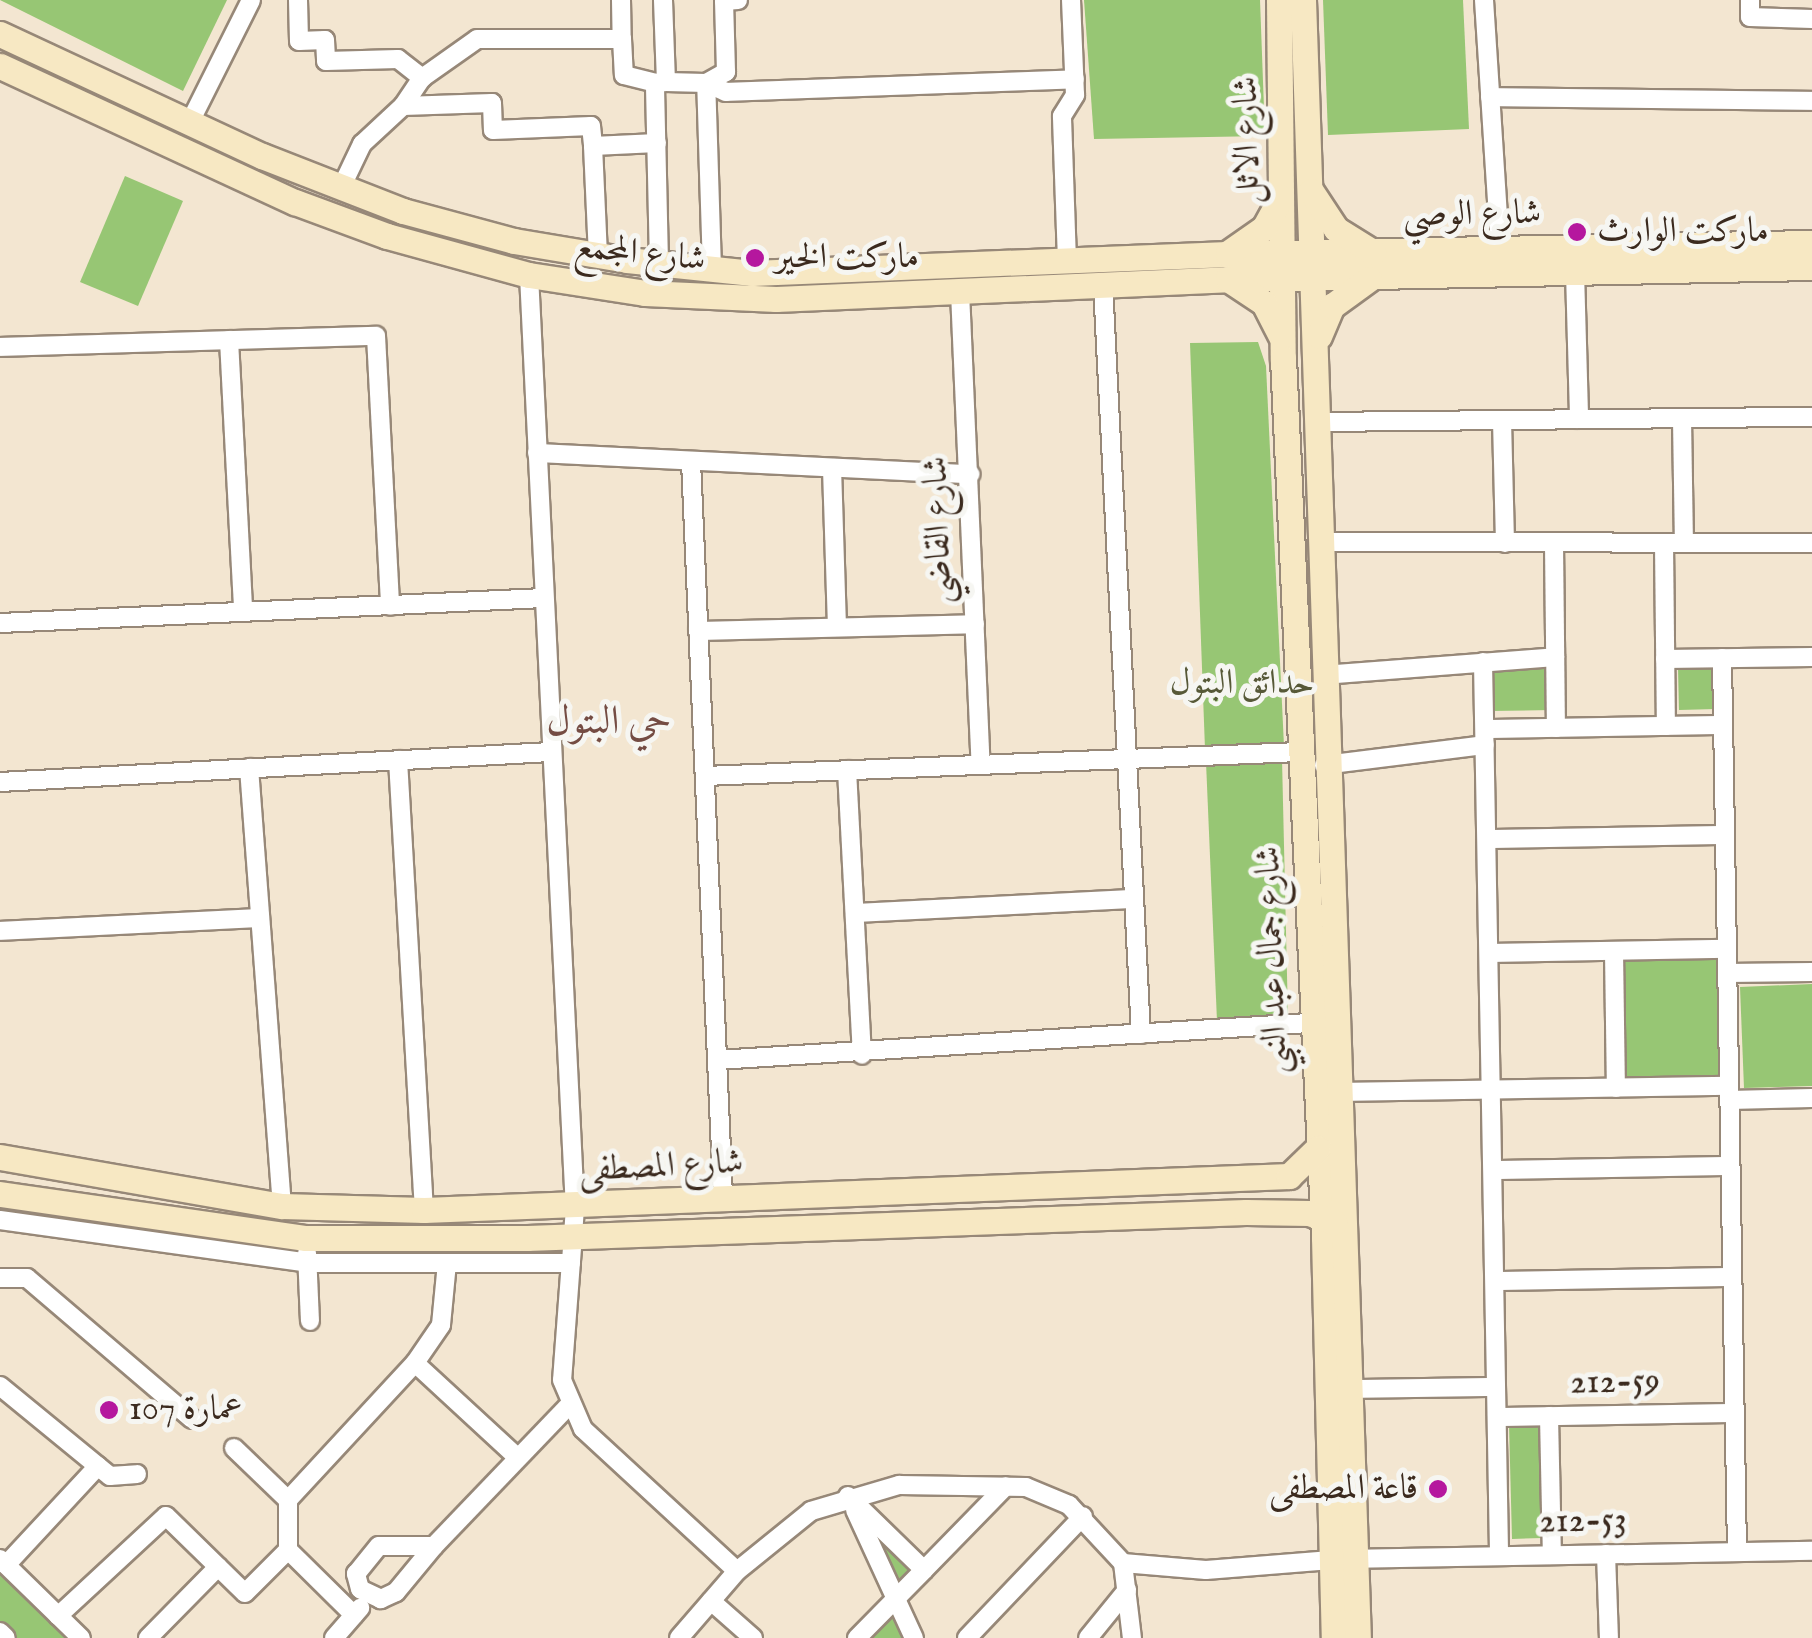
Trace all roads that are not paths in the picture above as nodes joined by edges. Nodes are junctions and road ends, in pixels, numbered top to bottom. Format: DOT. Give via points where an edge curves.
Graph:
graph roads {
  1 [pos="252,0"];
  2 [pos="298,0"];
  3 [pos="621,0"];
  4 [pos="663,0"];
  5 [pos="738,0"];
  6 [pos="1071,0"];
  7 [pos="1279,0"];
  8 [pos="1303,0"];
  9 [pos="1484,0"];
  10 [pos="1750,0"];
  11 [pos="1812,19"];
  12 [pos="0,34"];
  13 [pos="622,39"];
  14 [pos="0,66"];
  15 [pos="422,78"];
  16 [pos="1075,79"];
  17 [pos="661,83"];
  18 [pos="706,83"];
  19 [pos="1490,97"];
  20 [pos="1812,101"];
  21 [pos="403,106"];
  22 [pos="190,122"];
  23 [pos="656,143"];
  24 [pos="592,146"];
  25 [pos="1297,187"];
  26 [pos="340,188"];
  27 [pos="1812,243"];
  28 [pos="1500,249"];
  29 [pos="598,256"];
  30 [pos="1067,261"];
  31 [pos="659,263"];
  32 [pos="1012,264"];
  33 [pos="1235,266"];
  34 [pos="1299,267"];
  35 [pos="1812,267"];
  36 [pos="1364,268"];
  37 [pos="722,270"];
  38 [pos="775,271"];
  39 [pos="1575,272"];
  40 [pos="529,275"];
  41 [pos="1103,285"];
  42 [pos="973,291"];
  43 [pos="729,298"];
  44 [pos="776,299"];
  45 [pos="1315,338"];
  46 [pos="229,340"];
  47 [pos="1283,342"];
  48 [pos="0,346"];
  49 [pos="1682,418"];
  50 [pos="1812,418"];
  51 [pos="1580,419"];
  52 [pos="1502,420"];
  53 [pos="1317,422"];
  54 [pos="537,453"];
  55 [pos="691,461"];
  56 [pos="832,468"];
  57 [pos="970,474"];
  58 [pos="1320,542"];
  59 [pos="1506,543"];
  60 [pos="1554,543"];
  61 [pos="1664,543"];
  62 [pos="1684,543"];
  63 [pos="1812,543"];
  64 [pos="544,598"];
  65 [pos="390,606"];
  66 [pos="243,611"];
  67 [pos="0,623"];
  68 [pos="975,624"];
  69 [pos="837,627"];
  70 [pos="698,631"];
  71 [pos="1555,657"];
  72 [pos="1812,657"];
  73 [pos="1722,658"];
  74 [pos="1666,660"];
  75 [pos="1483,662"];
  76 [pos="1323,675"];
  77 [pos="1723,725"];
  78 [pos="1666,726"];
  79 [pos="1556,728"];
  80 [pos="1485,737"];
  81 [pos="550,752"];
  82 [pos="1313,758"];
  83 [pos="1123,759"];
  84 [pos="398,760"];
  85 [pos="981,765"];
  86 [pos="250,768"];
  87 [pos="847,770"];
  88 [pos="704,776"];
  89 [pos="0,782"];
  90 [pos="1725,835"];
  91 [pos="1487,839"];
  92 [pos="1132,900"];
  93 [pos="854,912"];
  94 [pos="260,918"];
  95 [pos="0,930"];
  96 [pos="1727,949"];
  97 [pos="1614,951"];
  98 [pos="1489,953"];
  99 [pos="1812,972"];
  100 [pos="1727,973"];
  101 [pos="1309,1022"];
  102 [pos="1140,1034"];
  103 [pos="862,1055"];
  104 [pos="717,1060"];
  105 [pos="1616,1088"];
  106 [pos="1491,1090"];
  107 [pos="1729,1093"];
  108 [pos="1812,1098"];
  109 [pos="1330,1102"];
  110 [pos="1318,1148"];
  111 [pos="0,1158"];
  112 [pos="1730,1166"];
  113 [pos="1493,1170"];
  114 [pos="131,1184"];
  115 [pos="0,1194"];
  116 [pos="723,1198"];
  117 [pos="282,1206"];
  118 [pos="575,1208"];
  119 [pos="424,1210"];
  120 [pos="130,1216"];
  121 [pos="0,1220"];
  122 [pos="1332,1221"];
  123 [pos="573,1234"];
  124 [pos="307,1251"];
  125 [pos="447,1263"];
  126 [pos="570,1263"];
  127 [pos="1732,1277"];
  128 [pos="0,1278"];
  129 [pos="1495,1281"];
  130 [pos="310,1321"];
  131 [pos="415,1363"];
  132 [pos="0,1386"];
  133 [pos="1496,1386"];
  134 [pos="1352,1389"];
  135 [pos="568,1405"];
  136 [pos="1735,1413"];
  137 [pos="1549,1416"];
  138 [pos="1497,1417"];
  139 [pos="192,1419"];
  140 [pos="234,1448"];
  141 [pos="518,1458"];
  142 [pos="98,1466"];
  143 [pos="137,1474"];
  144 [pos="1006,1486"];
  145 [pos="848,1496"];
  146 [pos="288,1500"];
  147 [pos="1083,1516"];
  148 [pos="434,1546"];
  149 [pos="288,1550"];
  150 [pos="1812,1551"];
  151 [pos="1737,1552"];
  152 [pos="1606,1554"];
  153 [pos="1552,1555"];
  154 [pos="1500,1556"];
  155 [pos="1344,1560"];
  156 [pos="3,1562"];
  157 [pos="1123,1563"];
  158 [pos="218,1566"];
  159 [pos="924,1570"];
  160 [pos="737,1571"];
  161 [pos="1128,1590"];
  162 [pos="370,1597"];
  163 [pos="898,1597"];
  164 [pos="711,1601"];
  165 [pos="354,1615"];
  166 [pos="58,1616"];
  167 [pos="0,1632"];
  168 [pos="6,1638"];
  169 [pos="81,1638"];
  170 [pos="148,1638"];
  171 [pos="334,1638"];
  172 [pos="679,1638"];
  173 [pos="753,1638"];
  174 [pos="857,1638"];
  175 [pos="914,1638"];
  176 [pos="967,1638"];
  177 [pos="1088,1638"];
  178 [pos="1132,1638"];
  179 [pos="1334,1638"];
  180 [pos="1358,1638"];
  181 [pos="1610,1638"];
  1 -- 22 [label="street"];
  2 -- 15 [label="street" via="298,41 325,40 326,62 398,60"];
  3 -- 13 [label="street"];
  4 -- 17 [label="street"];
  5 -- 18 [label="street" via="724,0 726,72"];
  6 -- 16 [label="street"];
  7 -- 25 [label="street, شارع الاثل"];
  8 -- 25 [label="street, شارع الاثل"];
  9 -- 19 [label="street"];
  10 -- 11 [label="street" via="1750,18"];
  12 -- 22 [label="street, شارع المجمع"];
  13 -- 15 [label="street" via="477,39"];
  13 -- 17 [label="street" via="624,75"];
  14 -- 40 [label="street, شارع المجمع" via="295,202 402,241"];
  15 -- 21 [label="street"];
  16 -- 18 [label="street" via="726,92"];
  16 -- 30 [label="street" via="1074,104 1062,116"];
  17 -- 18 [label="street"];
  17 -- 23 [label="street"];
  18 -- 37 [label="street"];
  19 -- 20 [label="street"];
  19 -- 28 [label="street"];
  21 -- 24 [label="street" via="492,103 493,130 592,126"];
  21 -- 26 [label="street" via="362,144"];
  22 -- 26 [label="street, شارع المجمع"];
  23 -- 24 [label="street"];
  23 -- 31 [label="street"];
  24 -- 29 [label="street"];
  25 -- 33 [label="street"];
  25 -- 34 [label="street, شارع الاثل" via="1311,215"];
  25 -- 34 [label="street, شارع الاثل" via="1284,215"];
  25 -- 36 [label="street"];
  26 -- 29 [label="street, شارع المجمع" via="476,233"];
  27 -- 28 [label="street, شارع الوصي"];
  28 -- 36 [label="street, شارع الوصي"];
  29 -- 31 [label="street, شارع المجمع"];
  30 -- 32 [label="street, شارع المجمع"];
  30 -- 33 [label="street, شارع المجمع"];
  31 -- 37 [label="street, شارع المجمع"];
  32 -- 38 [label="street, شارع المجمع"];
  32 -- 42 [label="street" via="1035,268 1038,276"];
  33 -- 34 [label="street, شارع المجمع"];
  33 -- 41 [label="street, شارع المجمع"];
  33 -- 47 [label="street"];
  34 -- 36 [label="street, شارع الوصي"];
  34 -- 45 [label="street, شارع جمال عبد النبي"];
  34 -- 47 [label="street, شارع جمال عبد النبي"];
  35 -- 39 [label="street, شارع الوصي"];
  36 -- 39 [label="street, شارع الوصي"];
  36 -- 45 [label="street"];
  37 -- 38 [label="street, شارع المجمع"];
  37 -- 43 [label="street" via="743,287"];
  38 -- 44 [label="street" via="762,283"];
  39 -- 51 [label="street"];
  40 -- 43 [label="street, شارع المجمع"];
  40 -- 54 [label="street"];
  41 -- 42 [label="street, شارع المجمع"];
  41 -- 83 [label="street"];
  42 -- 44 [label="street, شارع المجمع"];
  42 -- 57 [label="street, شارع القاضي"];
  43 -- 44 [label="street, شارع المجمع"];
  45 -- 47 [label="street" via="1299,327"];
  45 -- 53 [label="street, شارع جمال عبد النبي"];
  46 -- 48 [label="street"];
  46 -- 65 [label="street" via="376,336"];
  46 -- 66 [label="street"];
  47 -- 82 [label="street, شارع جمال عبد النبي"];
  49 -- 50 [label="street"];
  49 -- 51 [label="street"];
  49 -- 62 [label="street"];
  51 -- 52 [label="street"];
  52 -- 53 [label="street"];
  52 -- 59 [label="street"];
  53 -- 58 [label="street, شارع جمال عبد النبي"];
  54 -- 55 [label="street"];
  54 -- 64 [label="street"];
  55 -- 56 [label="street"];
  55 -- 70 [label="street"];
  56 -- 57 [label="street"];
  56 -- 69 [label="street"];
  57 -- 68 [label="street, شارع القاضي"];
  58 -- 59 [label="street"];
  58 -- 76 [label="street, شارع جمال عبد النبي"];
  59 -- 60 [label="street"];
  60 -- 61 [label="street"];
  60 -- 71 [label="street"];
  61 -- 62 [label="street"];
  61 -- 74 [label="street"];
  62 -- 63 [label="street"];
  64 -- 65 [label="street"];
  64 -- 81 [label="street"];
  65 -- 66 [label="street"];
  66 -- 67 [label="street"];
  68 -- 69 [label="street"];
  68 -- 85 [label="street, شارع القاضي"];
  69 -- 70 [label="street"];
  70 -- 88 [label="street"];
  71 -- 75 [label="street"];
  71 -- 79 [label="street"];
  72 -- 73 [label="street"];
  73 -- 74 [label="street"];
  73 -- 77 [label="street"];
  74 -- 78 [label="street"];
  75 -- 76 [label="street"];
  75 -- 80 [label="street"];
  76 -- 82 [label="street, شارع جمال عبد النبي"];
  77 -- 78 [label="street"];
  77 -- 90 [label="street"];
  78 -- 79 [label="street"];
  79 -- 80 [label="street"];
  80 -- 82 [label="street"];
  80 -- 91 [label="street"];
  81 -- 84 [label="street"];
  81 -- 118 [label="street"];
  82 -- 83 [label="street"];
  82 -- 101 [label="street, شارع جمال عبد النبي"];
  82 -- 109 [label="street, شارع جمال عبد النبي"];
  83 -- 85 [label="street"];
  83 -- 92 [label="street"];
  84 -- 86 [label="street"];
  84 -- 119 [label="street"];
  85 -- 87 [label="street"];
  86 -- 89 [label="street"];
  86 -- 94 [label="street"];
  87 -- 88 [label="street"];
  87 -- 93 [label="street"];
  88 -- 104 [label="street"];
  90 -- 91 [label="street"];
  90 -- 96 [label="street"];
  91 -- 98 [label="street"];
  92 -- 93 [label="street"];
  92 -- 102 [label="street"];
  93 -- 103 [label="street"];
  94 -- 95 [label="street"];
  94 -- 117 [label="street"];
  96 -- 97 [label="street"];
  96 -- 100 [label="street"];
  97 -- 98 [label="street"];
  97 -- 105 [label="street"];
  98 -- 106 [label="street"];
  99 -- 100 [label="street"];
  100 -- 107 [label="street"];
  101 -- 102 [label="street"];
  101 -- 109 [label="street, شارع جمال عبد النبي"];
  102 -- 103 [label="street"];
  103 -- 104 [label="street"];
  104 -- 116 [label="street"];
  105 -- 106 [label="street"];
  105 -- 107 [label="street"];
  106 -- 109 [label="street"];
  106 -- 113 [label="street"];
  107 -- 108 [label="street"];
  107 -- 112 [label="street"];
  109 -- 110 [label="street, شارع جمال عبد النبي"];
  109 -- 122 [label="street, شارع جمال عبد النبي"];
  110 -- 116 [label="street, شارع المصطفى" via="1289,1176"];
  110 -- 122 [label="street, شارع جمال عبد النبي"];
  111 -- 114 [label="street, شارع المصطفى"];
  112 -- 113 [label="street"];
  112 -- 127 [label="street"];
  113 -- 129 [label="street"];
  114 -- 117 [label="street, شارع المصطفى"];
  114 -- 120 [label="street"];
  115 -- 120 [label="street, شارع المصطفى"];
  116 -- 118 [label="street, شارع المصطفى"];
  117 -- 119 [label="street, شارع المصطفى"];
  118 -- 119 [label="street, شارع المصطفى"];
  118 -- 123 [label="street"];
  120 -- 124 [label="street, شارع المصطفى"];
  121 -- 124 [label="street"];
  122 -- 123 [label="street, شارع المصطفى" via="1309,1213 1246,1212"];
  122 -- 134 [label="street, شارع جمال عبد النبي"];
  122 -- 155 [label="street, شارع جمال عبد النبي"];
  123 -- 124 [label="street, شارع المصطفى"];
  123 -- 126 [label="street"];
  124 -- 125 [label="street"];
  124 -- 130 [label="street"];
  125 -- 126 [label="street"];
  125 -- 131 [label="street" via="440,1326"];
  126 -- 135 [label="street" via="562,1380"];
  127 -- 129 [label="street"];
  127 -- 136 [label="street"];
  128 -- 139 [label="street" via="27,1278"];
  129 -- 133 [label="street"];
  131 -- 141 [label="street"];
  131 -- 146 [label="street"];
  132 -- 142 [label="street"];
  133 -- 134 [label="street"];
  133 -- 138 [label="street"];
  134 -- 155 [label="street, شارع جمال عبد النبي"];
  135 -- 141 [label="street"];
  135 -- 160 [label="street" via="582,1429"];
  136 -- 137 [label="street, 212-59"];
  136 -- 151 [label="street"];
  137 -- 138 [label="street, 212-59"];
  137 -- 153 [label="street"];
  138 -- 154 [label="street"];
  140 -- 146 [label="street"];
  141 -- 148 [label="street"];
  142 -- 143 [label="street" via="110,1476"];
  142 -- 156 [label="street"];
  144 -- 145 [label="street" via="899,1485"];
  144 -- 147 [label="street" via="1049,1494"];
  144 -- 159 [label="street"];
  145 -- 159 [label="street"];
  145 -- 160 [label="street" via="811,1511"];
  145 -- 163 [label="street"];
  146 -- 149 [label="street"];
  147 -- 157 [label="street"];
  147 -- 176 [label="street"];
  148 -- 162 [label="street" via="396,1592"];
  148 -- 162 [label="street" via="379,1546 356,1574"];
  149 -- 158 [label="street" via="245,1593"];
  149 -- 165 [label="street"];
  150 -- 151 [label="street, 212-53"];
  151 -- 152 [label="street, 212-53"];
  152 -- 153 [label="street, 212-53"];
  152 -- 181 [label="street"];
  153 -- 154 [label="street, 212-53"];
  154 -- 155 [label="street, 212-53"];
  155 -- 157 [label="street, 212-53" via="1206,1570"];
  155 -- 179 [label="street, شارع جمال عبد النبي"];
  155 -- 180 [label="street, شارع جمال عبد النبي"];
  156 -- 166 [label="street"];
  157 -- 161 [label="street"];
  158 -- 166 [label="street" via="166,1516"];
  158 -- 170 [label="street"];
  159 -- 163 [label="street"];
  160 -- 164 [label="street"];
  161 -- 177 [label="street"];
  161 -- 178 [label="street"];
  162 -- 165 [label="street"];
  163 -- 174 [label="street"];
  163 -- 175 [label="street"];
  164 -- 172 [label="street"];
  164 -- 173 [label="street"];
  165 -- 171 [label="street"];
  166 -- 169 [label="street"];
  167 -- 168 [label="street"];
}
